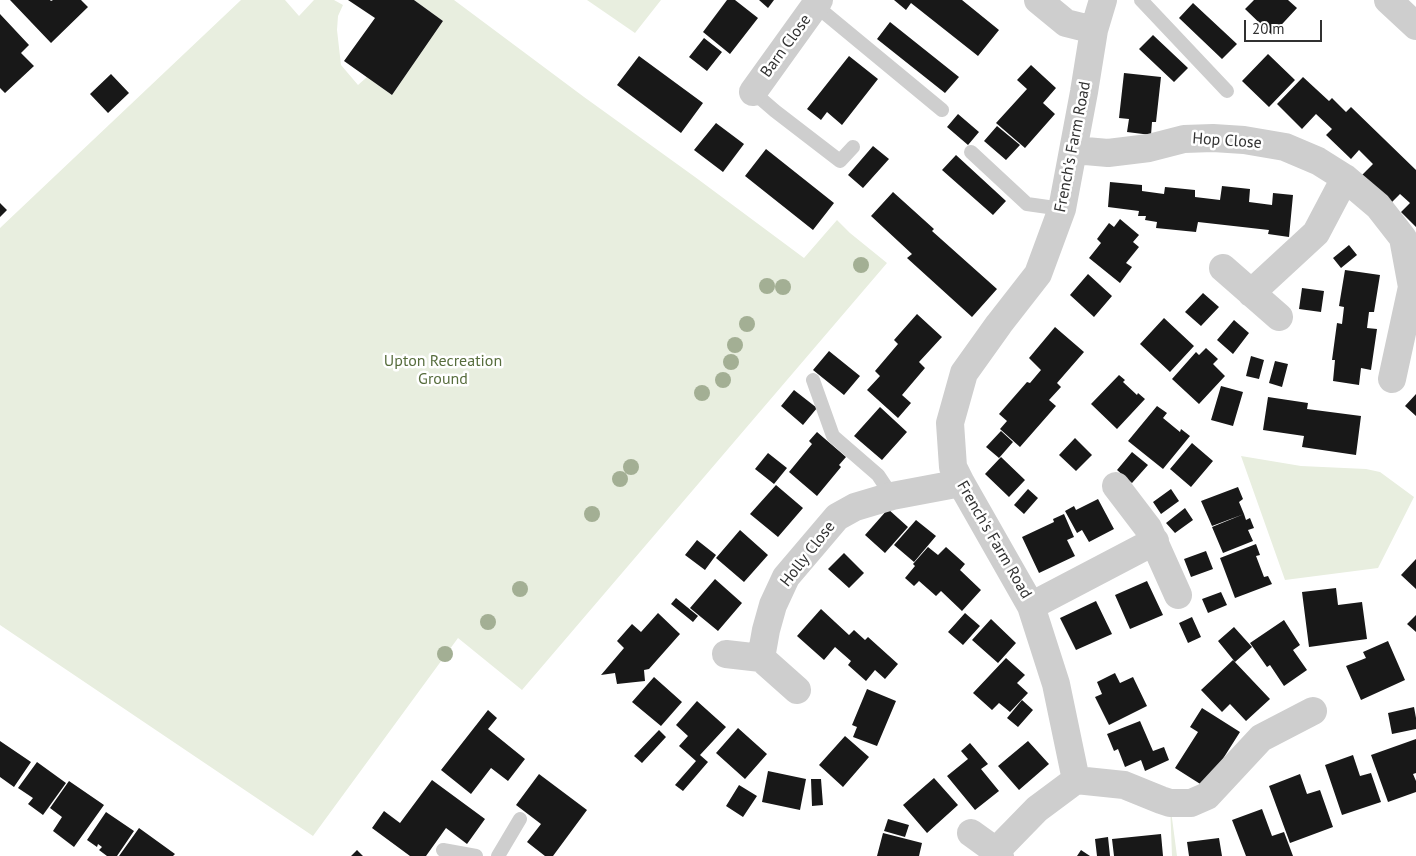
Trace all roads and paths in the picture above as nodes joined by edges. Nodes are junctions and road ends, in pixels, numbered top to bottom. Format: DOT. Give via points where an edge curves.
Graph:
graph roads {
  1 [pos="1038,0"];
  2 [pos="1104,0"];
  3 [pos="1141,0"];
  4 [pos="1388,0"];
  5 [pos="817,3"];
  6 [pos="1416,26"];
  7 [pos="1094,30"];
  8 [pos="1226,91"];
  9 [pos="753,92"];
  10 [pos="942,110"];
  11 [pos="853,147"];
  12 [pos="1074,150"];
  13 [pos="971,152"];
  14 [pos="1345,178"];
  15 [pos="1062,210"];
  16 [pos="1223,268"];
  17 [pos="1414,287"];
  18 [pos="1251,293"];
  19 [pos="1279,317"];
  20 [pos="1392,379"];
  21 [pos="813,380"];
  22 [pos="961,483"];
  23 [pos="1116,486"];
  24 [pos="892,496"];
  25 [pos="1155,541"];
  26 [pos="1178,595"];
  27 [pos="1031,606"];
  28 [pos="726,654"];
  29 [pos="761,658"];
  30 [pos="797,690"];
  31 [pos="1312,710"];
  32 [pos="1076,780"];
  33 [pos="520,819"];
  34 [pos="971,833"];
  35 [pos="443,850"];
  36 [pos="998,853"];
  37 [pos="476,856"];
  38 [pos="498,856"];
  1 -- 7 [label="street" via="1066,23"];
  2 -- 7 [label="street, French's Farm Road"];
  3 -- 8 [label="lane"];
  4 -- 6 [label="street"];
  5 -- 9 [label="street, Barn Close"];
  5 -- 10 [label="lane"];
  7 -- 12 [label="street, French's Farm Road"];
  9 -- 11 [label="lane" via="840,161"];
  12 -- 14 [label="street, Hop Close" via="1108,153 1149,148 1184,138 1244,140 1285,147 1318,161"];
  12 -- 15 [label="street, French's Farm Road"];
  13 -- 15 [label="lane" via="1027,204"];
  14 -- 17 [label="street, Hop Close" via="1378,206 1403,238"];
  14 -- 18 [label="street" via="1316,233"];
  15 -- 22 [label="street, French's Farm Road" via="1038,274 964,373 950,423 953,467"];
  16 -- 18 [label="street"];
  17 -- 20 [label="street, Hop Close"];
  18 -- 19 [label="street"];
  21 -- 24 [label="lane" via="833,436 878,474"];
  22 -- 24 [label="street, Holly Close"];
  22 -- 27 [label="street, French's Farm Road"];
  23 -- 25 [label="street"];
  24 -- 29 [label="street, Holly Close" via="837,516 786,577 773,605"];
  25 -- 26 [label="street"];
  25 -- 27 [label="street, French's Farm Road"];
  27 -- 32 [label="street, French's Farm Road" via="1056,684"];
  28 -- 29 [label="street"];
  29 -- 30 [label="street"];
  31 -- 32 [label="street" via="1261,738 1207,796 1191,803 1170,803 1124,785"];
  32 -- 36 [label="street" via="1037,809"];
  33 -- 38 [label="lane"];
  34 -- 36 [label="street"];
  35 -- 37 [label="lane"];
}
